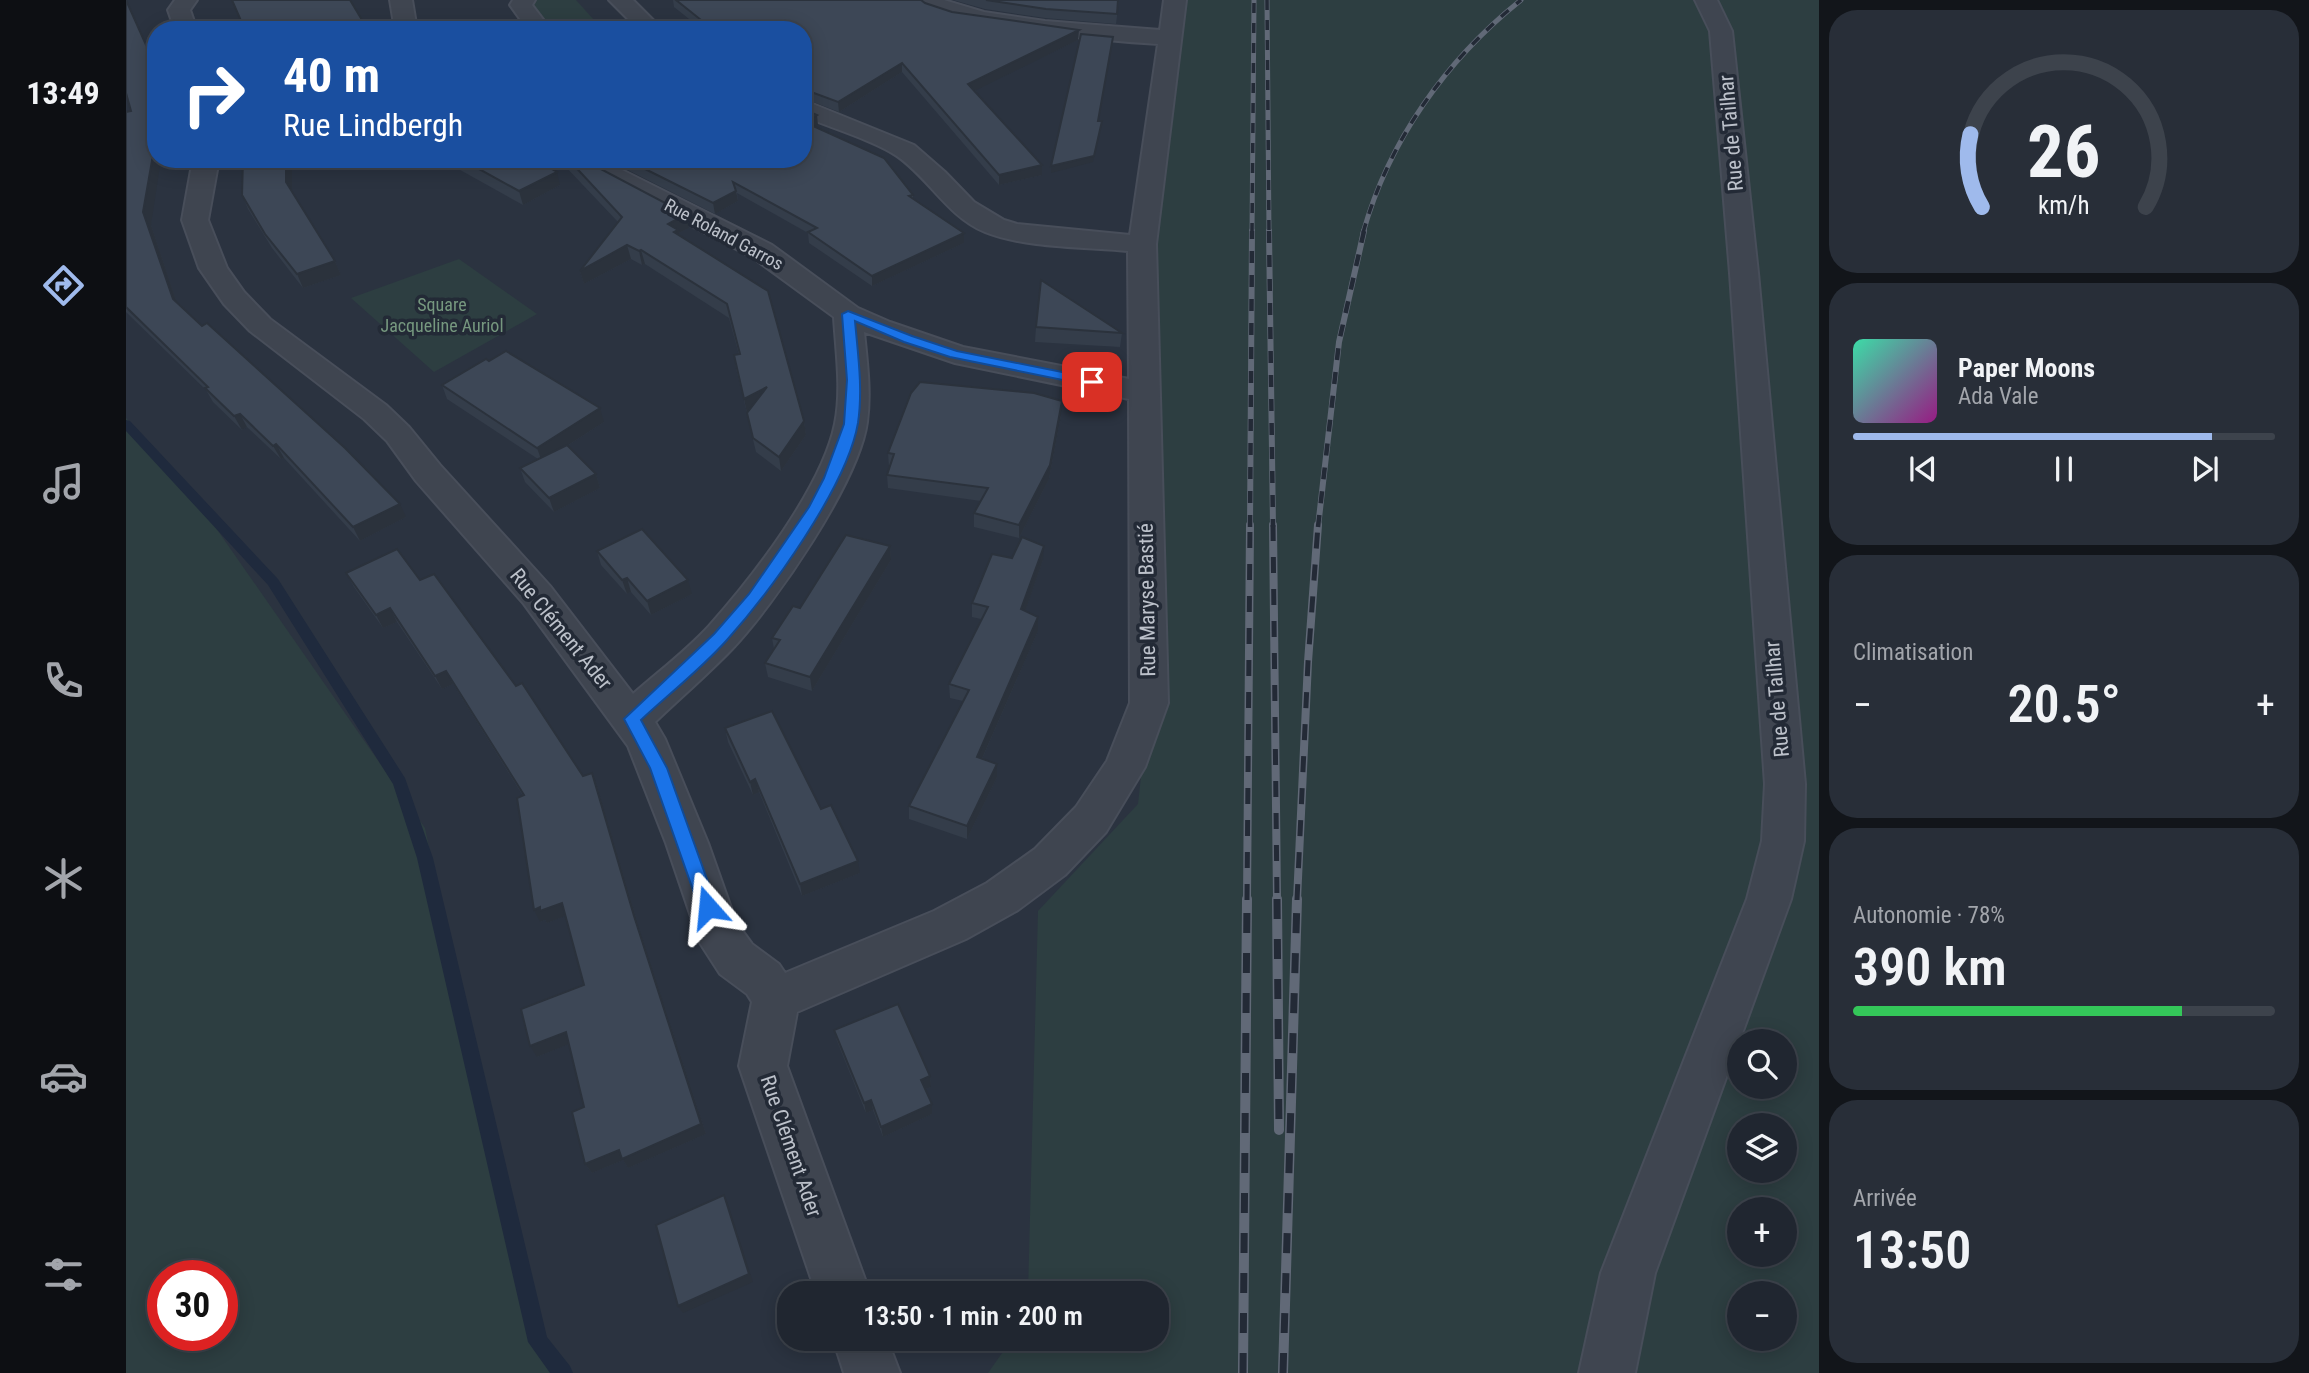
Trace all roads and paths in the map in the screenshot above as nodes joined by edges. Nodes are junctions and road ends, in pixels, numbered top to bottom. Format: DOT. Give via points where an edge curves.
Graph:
graph roads {
  1 [pos="186,0"];
  2 [pos="401,0"];
  3 [pos="524,0"];
  4 [pos="620,0"];
  5 [pos="923,0"];
  6 [pos="1175,0"];
  7 [pos="1706,0"];
  8 [pos="183,21"];
  9 [pos="404,21"];
  10 [pos="532,21"];
  11 [pos="642,21"];
  12 [pos="1171,38"];
  13 [pos="812,111"];
  14 [pos="204,168"];
  15 [pos="598,168"];
  16 [pos="1142,244"];
  17 [pos="848,314"];
  18 [pos="1145,392"];
  19 [pos="632,719"];
  20 [pos="776,999"];
  21 [pos="839,1281"];
  22 [pos="864,1351"];
  23 [pos="872,1373"];
  24 [pos="1607,1373"];
  1 -- 8 [label="street" via="179,10"];
  2 -- 9 [label="street"];
  3 -- 10 [label="street" via="521,5"];
  4 -- 11 [label="street"];
  5 -- 12 [label="street" via="1007,24"];
  6 -- 12 [label="street, Rue Maryse Bastié"];
  7 -- 24 [label="street, Rue de Tailhar" via="1721,31 1744,272 1784,784 1783,841 1769,898 1628,1273"];
  12 -- 16 [label="street, Rue Maryse Bastié"];
  13 -- 16 [label="street" via="905,150 965,208 994,226"];
  14 -- 19 [label="street, Rue Clément Ader" via="195,219 213,268 234,298 260,326 398,434 537,595"];
  15 -- 17 [label="street, Rue Roland Garros" via="762,251"];
  16 -- 18 [label="street, Rue Maryse Bastié"];
  17 -- 18 [label="street, Rue Roland Garros" via="955,354"];
  17 -- 19 [label="street" via="851,424 815,509 720,638"];
  18 -- 20 [label="street, Rue Maryse Bastié" via="1149,703 1139,739 1114,788 1047,865 978,912"];
  19 -- 20 [label="street, Rue Clément Ader" via="658,768 716,929 726,947 769,985"];
  20 -- 21 [label="street, Rue Clément Ader" via="764,1066"];
  22 -- 23 [label="street"];
}
